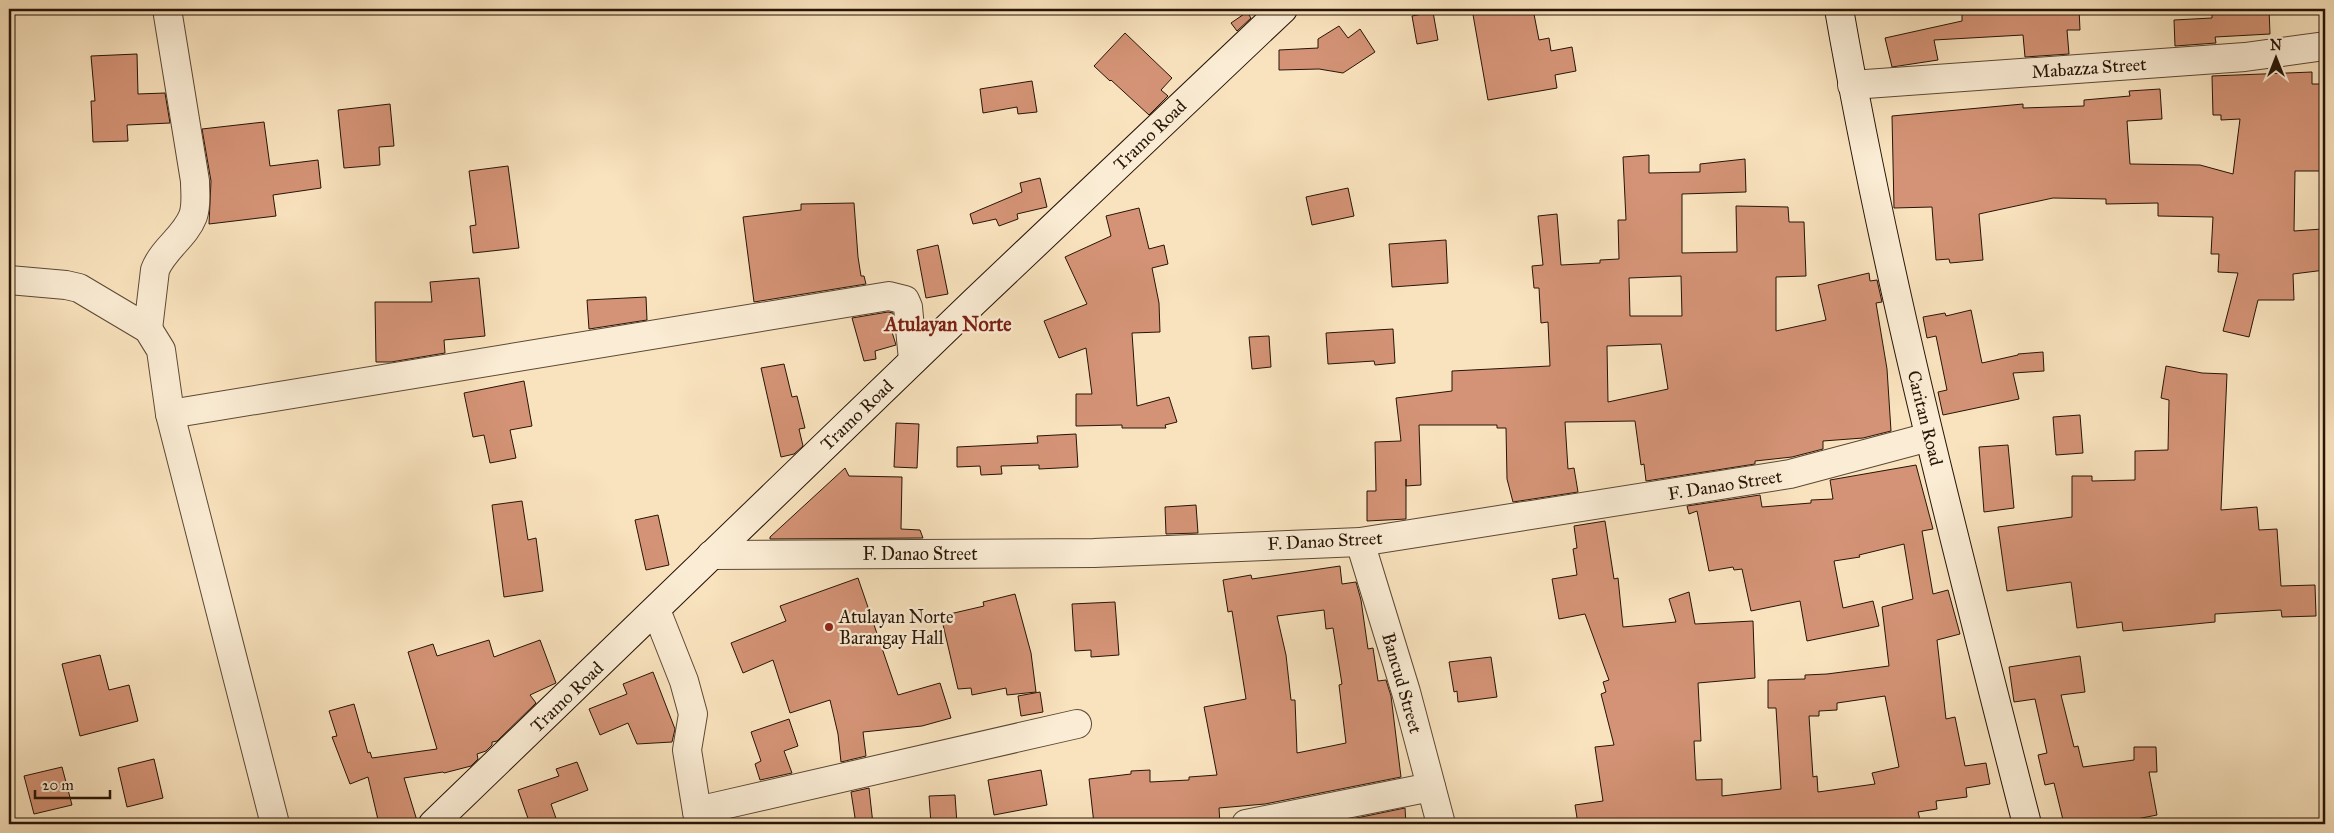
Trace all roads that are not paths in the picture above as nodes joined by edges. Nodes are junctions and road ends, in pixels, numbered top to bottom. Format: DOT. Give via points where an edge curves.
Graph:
graph roads {
  1 [pos="167,9"];
  2 [pos="1283,9"];
  3 [pos="1839,9"];
  4 [pos="2325,46"];
  5 [pos="1852,85"];
  6 [pos="9,280"];
  7 [pos="148,329"];
  8 [pos="914,360"];
  9 [pos="170,414"];
  10 [pos="1929,437"];
  11 [pos="1360,542"];
  12 [pos="711,555"];
  13 [pos="656,610"];
  14 [pos="1077,724"];
  15 [pos="1431,787"];
  16 [pos="698,818"];
  17 [pos="274,824"];
  18 [pos="434,824"];
  19 [pos="1246,824"];
  20 [pos="1442,824"];
  21 [pos="2027,824"];
  1 -- 7 [label="street" via="196,202 188,226 158,261"];
  2 -- 8 [label="street, Tramo Road"];
  3 -- 5 [label="street, Caritan Road"];
  4 -- 5 [label="street, Mabazza Street" via="2245,56"];
  5 -- 10 [label="street, Caritan Road" via="1905,340"];
  6 -- 7 [label="street" via="79,288"];
  7 -- 9 [label="street" via="161,350"];
  8 -- 9 [label="street" via="908,307 905,300 888,296"];
  8 -- 12 [label="street, Tramo Road"];
  9 -- 17 [label="street"];
  10 -- 11 [label="street, F. Danao Street" via="1790,474"];
  10 -- 21 [label="street, Caritan Road"];
  11 -- 12 [label="street, F. Danao Street" via="1094,553"];
  11 -- 15 [label="street, Bancud Street"];
  12 -- 13 [label="street, Tramo Road"];
  13 -- 16 [label="street" via="691,704 693,714 687,750"];
  13 -- 18 [label="street, Tramo Road"];
  14 -- 16 [label="street"];
  15 -- 19 [label="street"];
  15 -- 20 [label="street, Bancud Street"];
}
